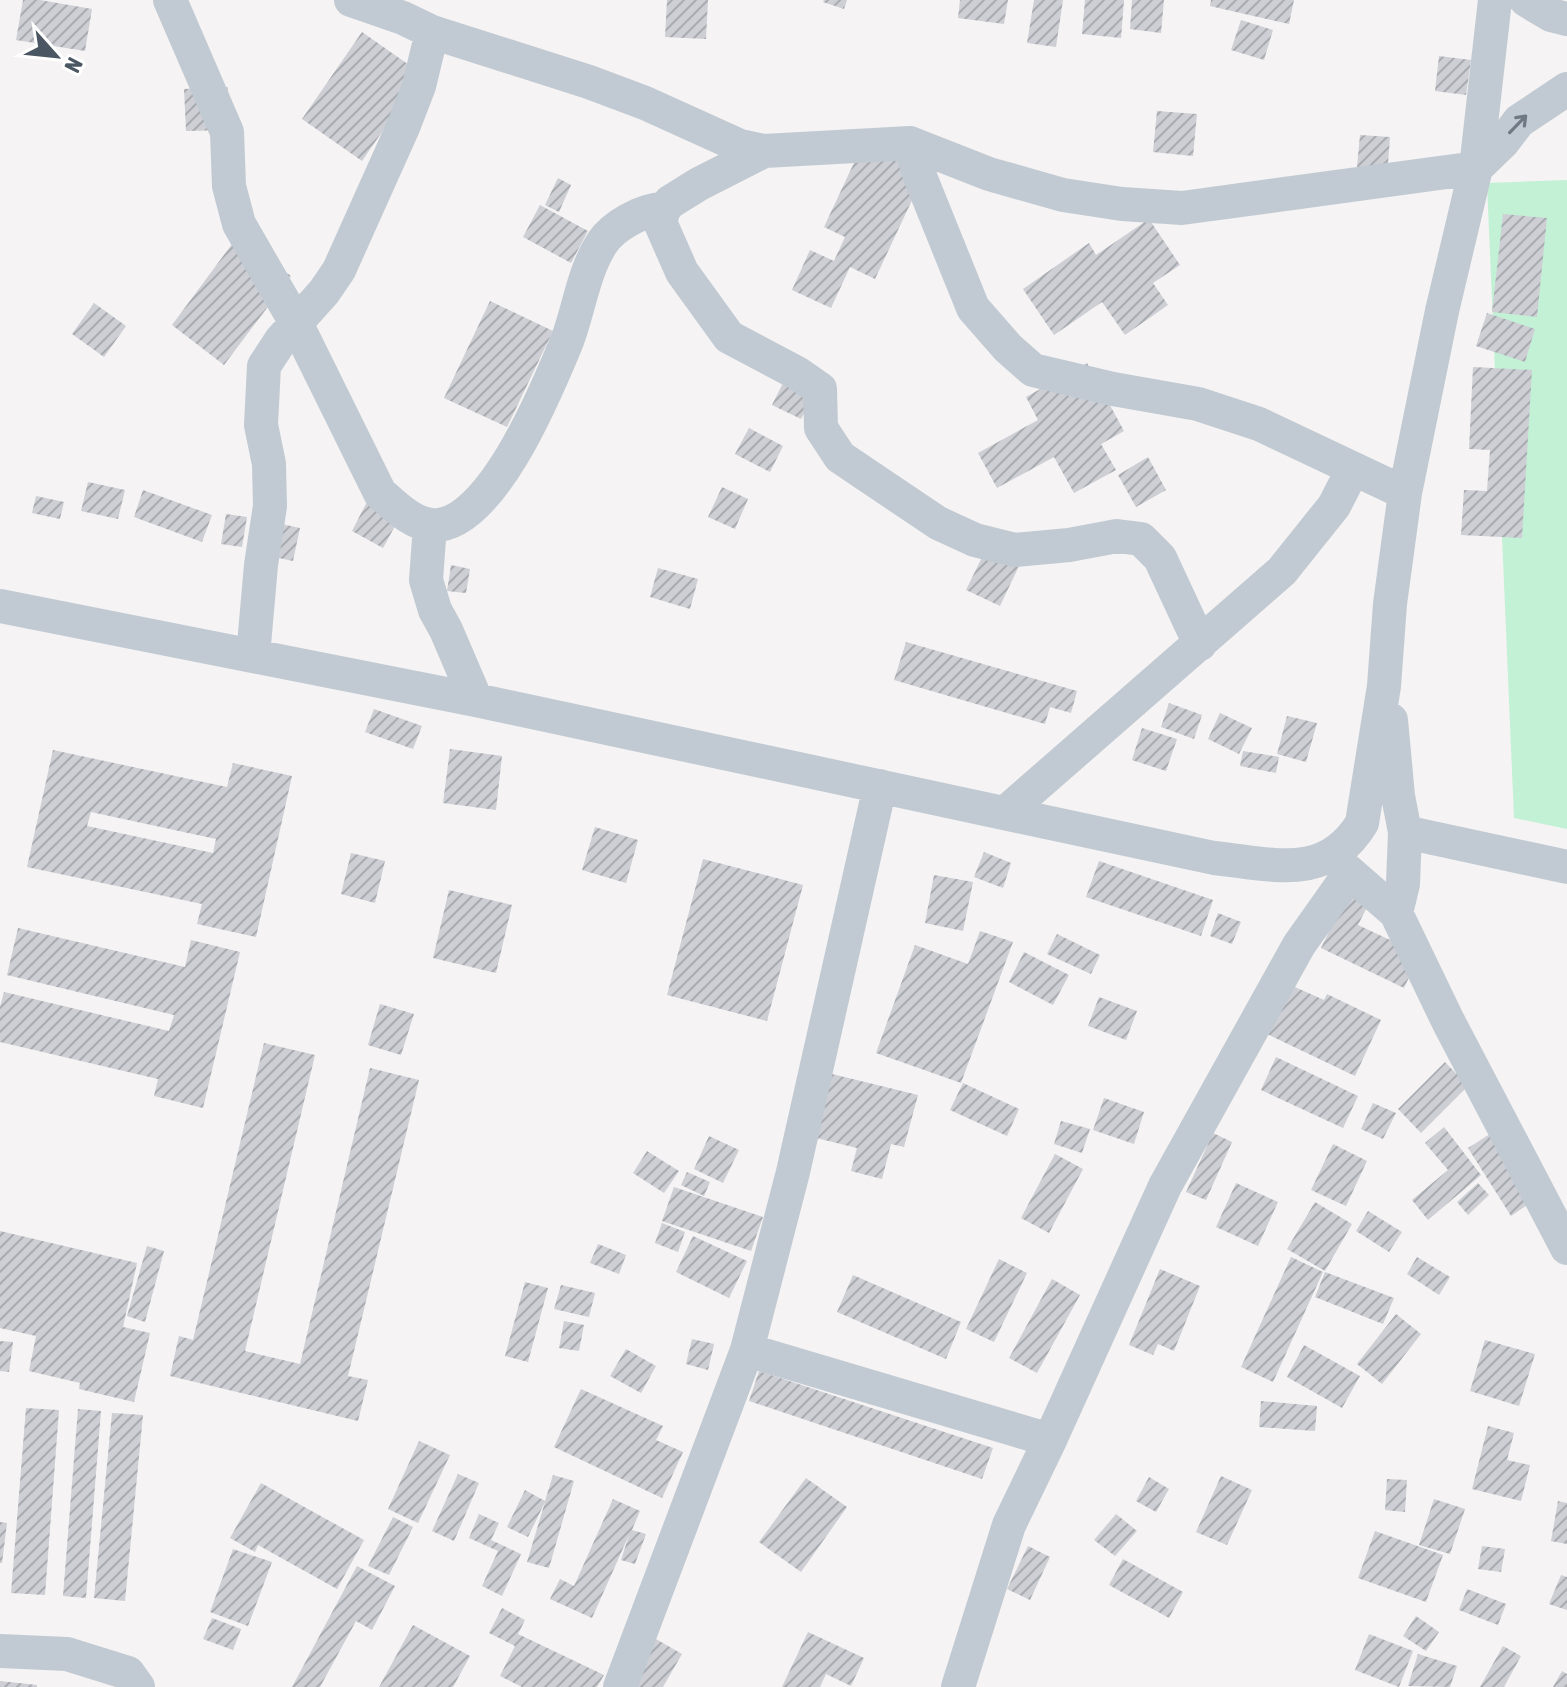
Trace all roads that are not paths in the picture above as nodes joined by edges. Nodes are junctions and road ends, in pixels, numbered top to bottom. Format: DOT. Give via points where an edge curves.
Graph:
graph roads {
  1 [pos="170,0"];
  2 [pos="351,0"];
  3 [pos="1495,0"];
  4 [pos="1526,0"];
  5 [pos="1567,19"];
  6 [pos="432,32"];
  7 [pos="1567,89"];
  8 [pos="910,143"];
  9 [pos="764,151"];
  10 [pos="1476,168"];
  11 [pos="664,209"];
  12 [pos="296,323"];
  13 [pos="1353,469"];
  14 [pos="1405,493"];
  15 [pos="430,525"];
  16 [pos="0,606"];
  17 [pos="1200,644"];
  18 [pos="253,656"];
  19 [pos="1384,686"];
  20 [pos="476,700"];
  21 [pos="880,786"];
  22 [pos="1005,813"];
  23 [pos="1405,832"];
  24 [pos="1340,865"];
  25 [pos="1567,867"];
  26 [pos="1396,913"];
  27 [pos="1567,1248"];
  28 [pos="747,1350"];
  29 [pos="1050,1440"];
  30 [pos="0,1651"];
  31 [pos="138,1687"];
  32 [pos="620,1687"];
  33 [pos="958,1687"];
  1 -- 12 [label="street" via="227,132 229,186 239,224"];
  2 -- 6 [label="street"];
  3 -- 10 [label="street"];
  4 -- 5 [label="street"];
  6 -- 9 [label="street" via="589,82 740,146"];
  6 -- 12 [label="street" via="404,125 339,270"];
  10 -- 7 [label="street, one-way" via="1519,121"];
  8 -- 9 [label="street"];
  8 -- 10 [label="street" via="1063,195 1182,208"];
  8 -- 13 [label="street" via="973,308 1033,370 1198,404 1259,424"];
  9 -- 11 [label="street" via="699,184"];
  10 -- 14 [label="street"];
  11 -- 15 [label="street" via="631,218 603,241 567,340 507,464 478,504 456,521"];
  11 -- 17 [label="street" via="660,222 682,272 729,337 820,389 821,428 840,457 938,523 975,540 1015,550 1117,536 1141,539 1160,558"];
  12 -- 15 [label="street" via="380,493 402,513"];
  12 -- 18 [label="street" via="264,366 261,387 270,506"];
  13 -- 14 [label="street"];
  13 -- 17 [label="street" via="1334,506 1282,571"];
  14 -- 19 [label="street"];
  15 -- 20 [label="street" via="426,580"];
  16 -- 18 [label="street"];
  17 -- 22 [label="street"];
  18 -- 20 [label="street"];
  19 -- 23 [label="street"];
  19 -- 24 [label="street" via="1362,823"];
  20 -- 21 [label="street"];
  21 -- 22 [label="street"];
  21 -- 28 [label="street"];
  22 -- 24 [label="street" via="1214,858"];
  23 -- 25 [label="street"];
  23 -- 26 [label="street"];
  24 -- 26 [label="street"];
  24 -- 29 [label="street" via="1165,1186"];
  26 -- 27 [label="street"];
  28 -- 29 [label="street"];
  28 -- 32 [label="street"];
  29 -- 33 [label="street" via="1009,1525"];
  30 -- 31 [label="street" via="67,1654 128,1673"];
}
